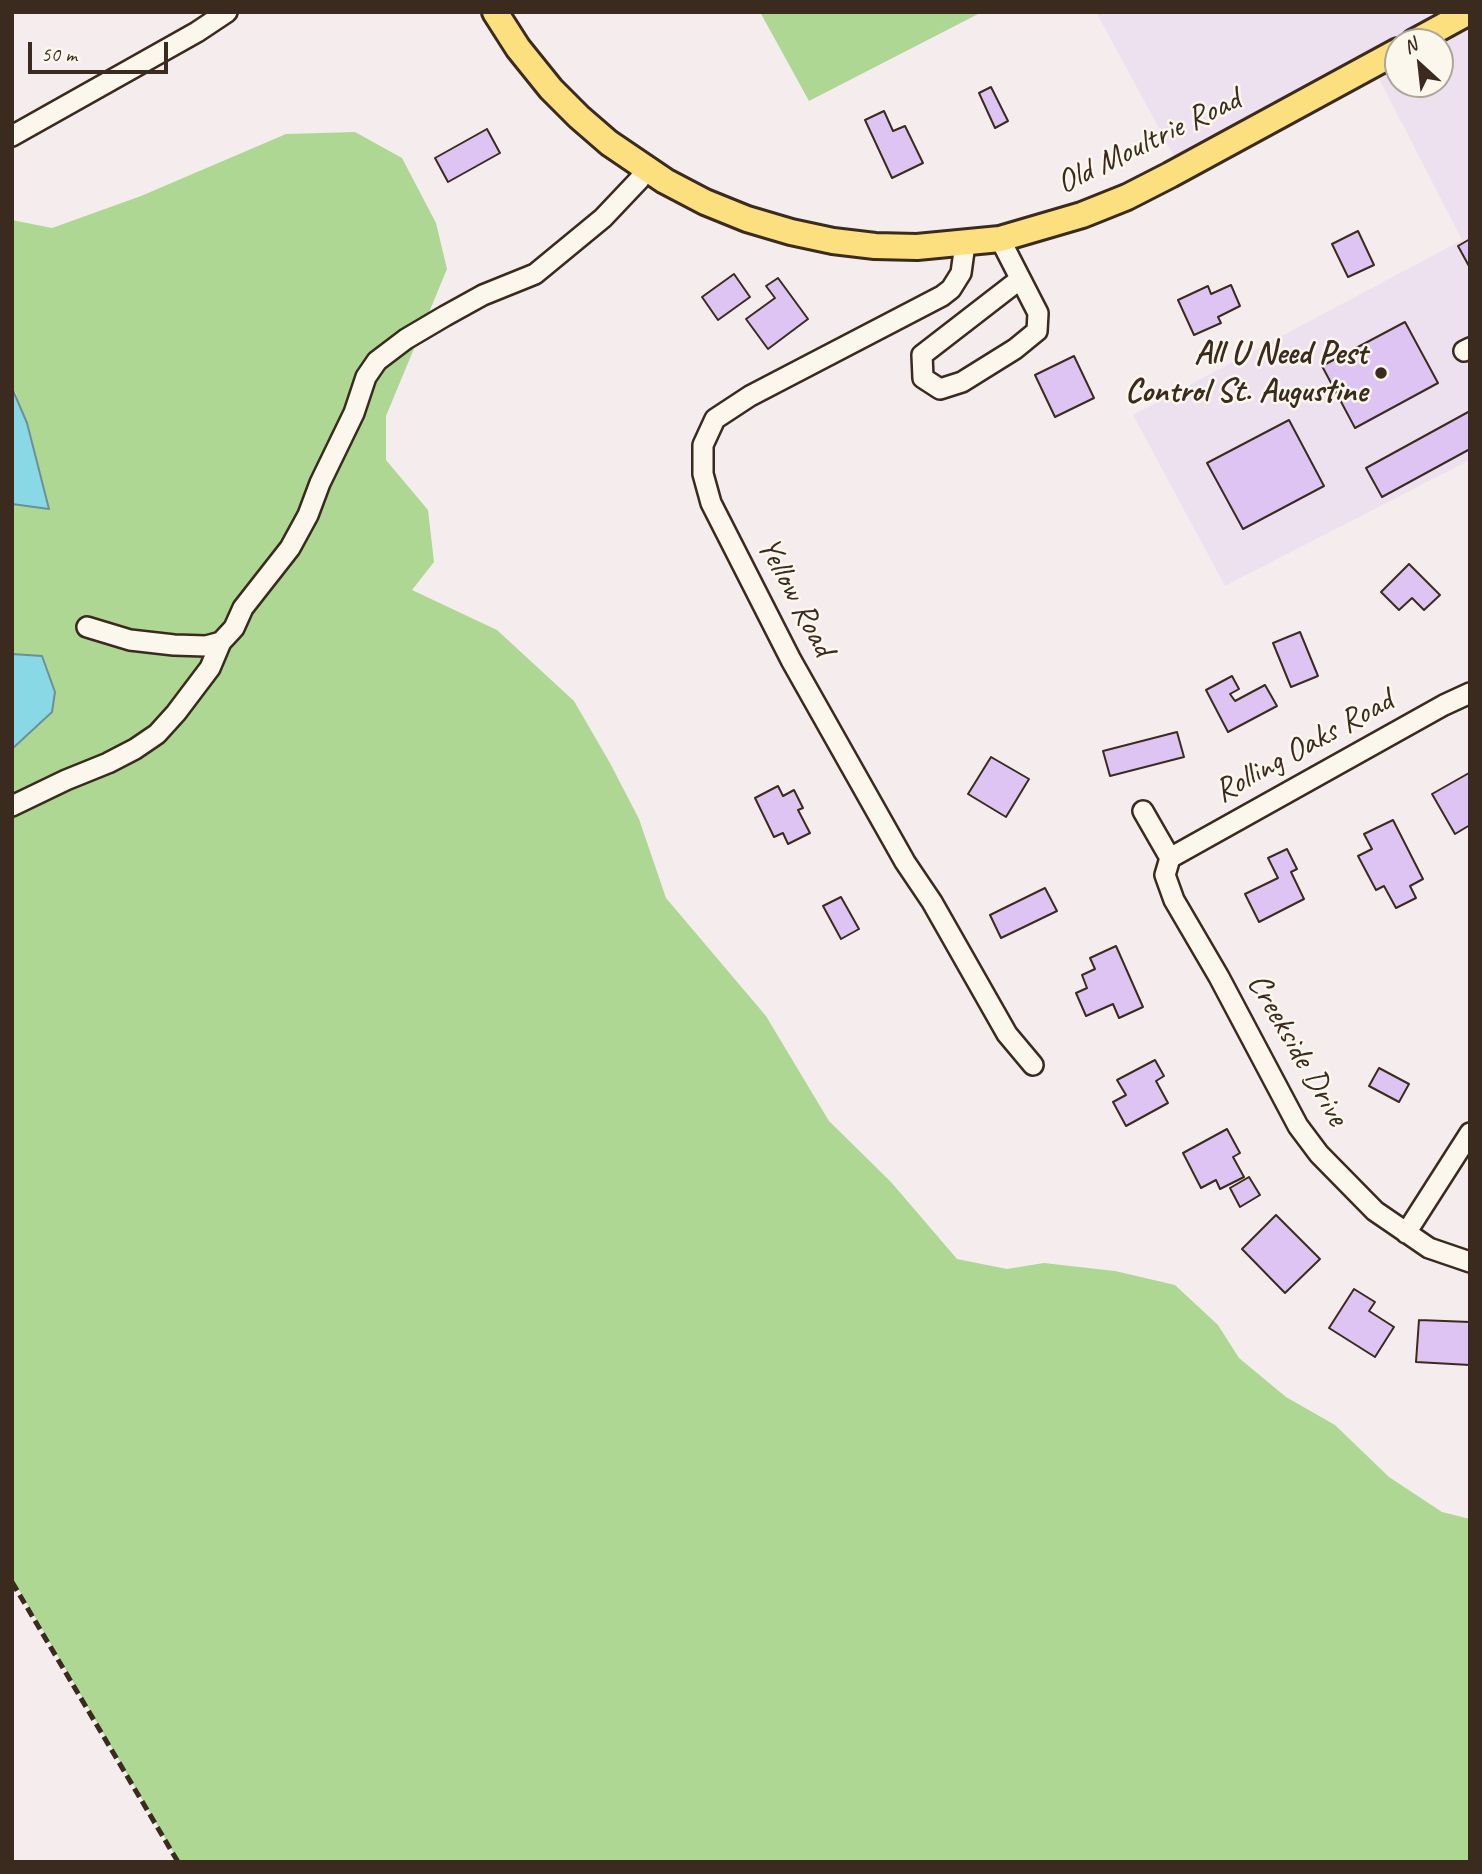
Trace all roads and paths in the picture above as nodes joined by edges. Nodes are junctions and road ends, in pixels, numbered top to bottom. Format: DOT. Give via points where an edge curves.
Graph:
graph roads {
  1 [pos="227,12"];
  2 [pos="495,12"];
  3 [pos="1469,12"];
  4 [pos="1440,28"];
  5 [pos="1384,59"];
  6 [pos="12,136"];
  7 [pos="645,169"];
  8 [pos="1000,239"];
  9 [pos="965,244"];
  10 [pos="1019,280"];
  11 [pos="87,627"];
  12 [pos="221,642"];
  13 [pos="1470,694"];
  14 [pos="12,806"];
  15 [pos="1143,811"];
  16 [pos="1170,858"];
  17 [pos="1033,1065"];
  18 [pos="1470,1133"];
  19 [pos="1406,1233"];
  20 [pos="1470,1262"];
  1 -- 6 [label="street"];
  2 -- 7 [label="main road, Old Moultrie Road" via="551,89 609,143"];
  3 -- 4 [label="main road"];
  5 -- 8 [label="main road, Old Moultrie Road" via="1127,197"];
  7 -- 9 [label="main road, Old Moultrie Road" via="705,202 791,232 875,246"];
  7 -- 12 [label="street" via="603,218 535,274 483,295 377,361 366,377 308,516"];
  8 -- 9 [label="main road, Old Moultrie Road"];
  8 -- 10 [label="street"];
  9 -- 17 [label="street, Yellow Road" via="961,273 942,296 750,396 715,419 703,445 703,474 711,503 791,660 1007,1034"];
  10 -- 10 [label="street" via="1038,313 1037,331 962,382 940,389 923,378 922,355"];
  11 -- 12 [label="street" via="130,640 174,645"];
  12 -- 14 [label="street" via="210,668 157,734 108,763"];
  13 -- 16 [label="street, Rolling Oaks Road"];
  15 -- 16 [label="street, Creekside Drive"];
  16 -- 19 [label="street, Creekside Drive" via="1165,875 1174,900 1298,1126 1345,1182"];
  18 -- 19 [label="street"];
  19 -- 20 [label="street, Creekside Drive" via="1429,1248"];
}
